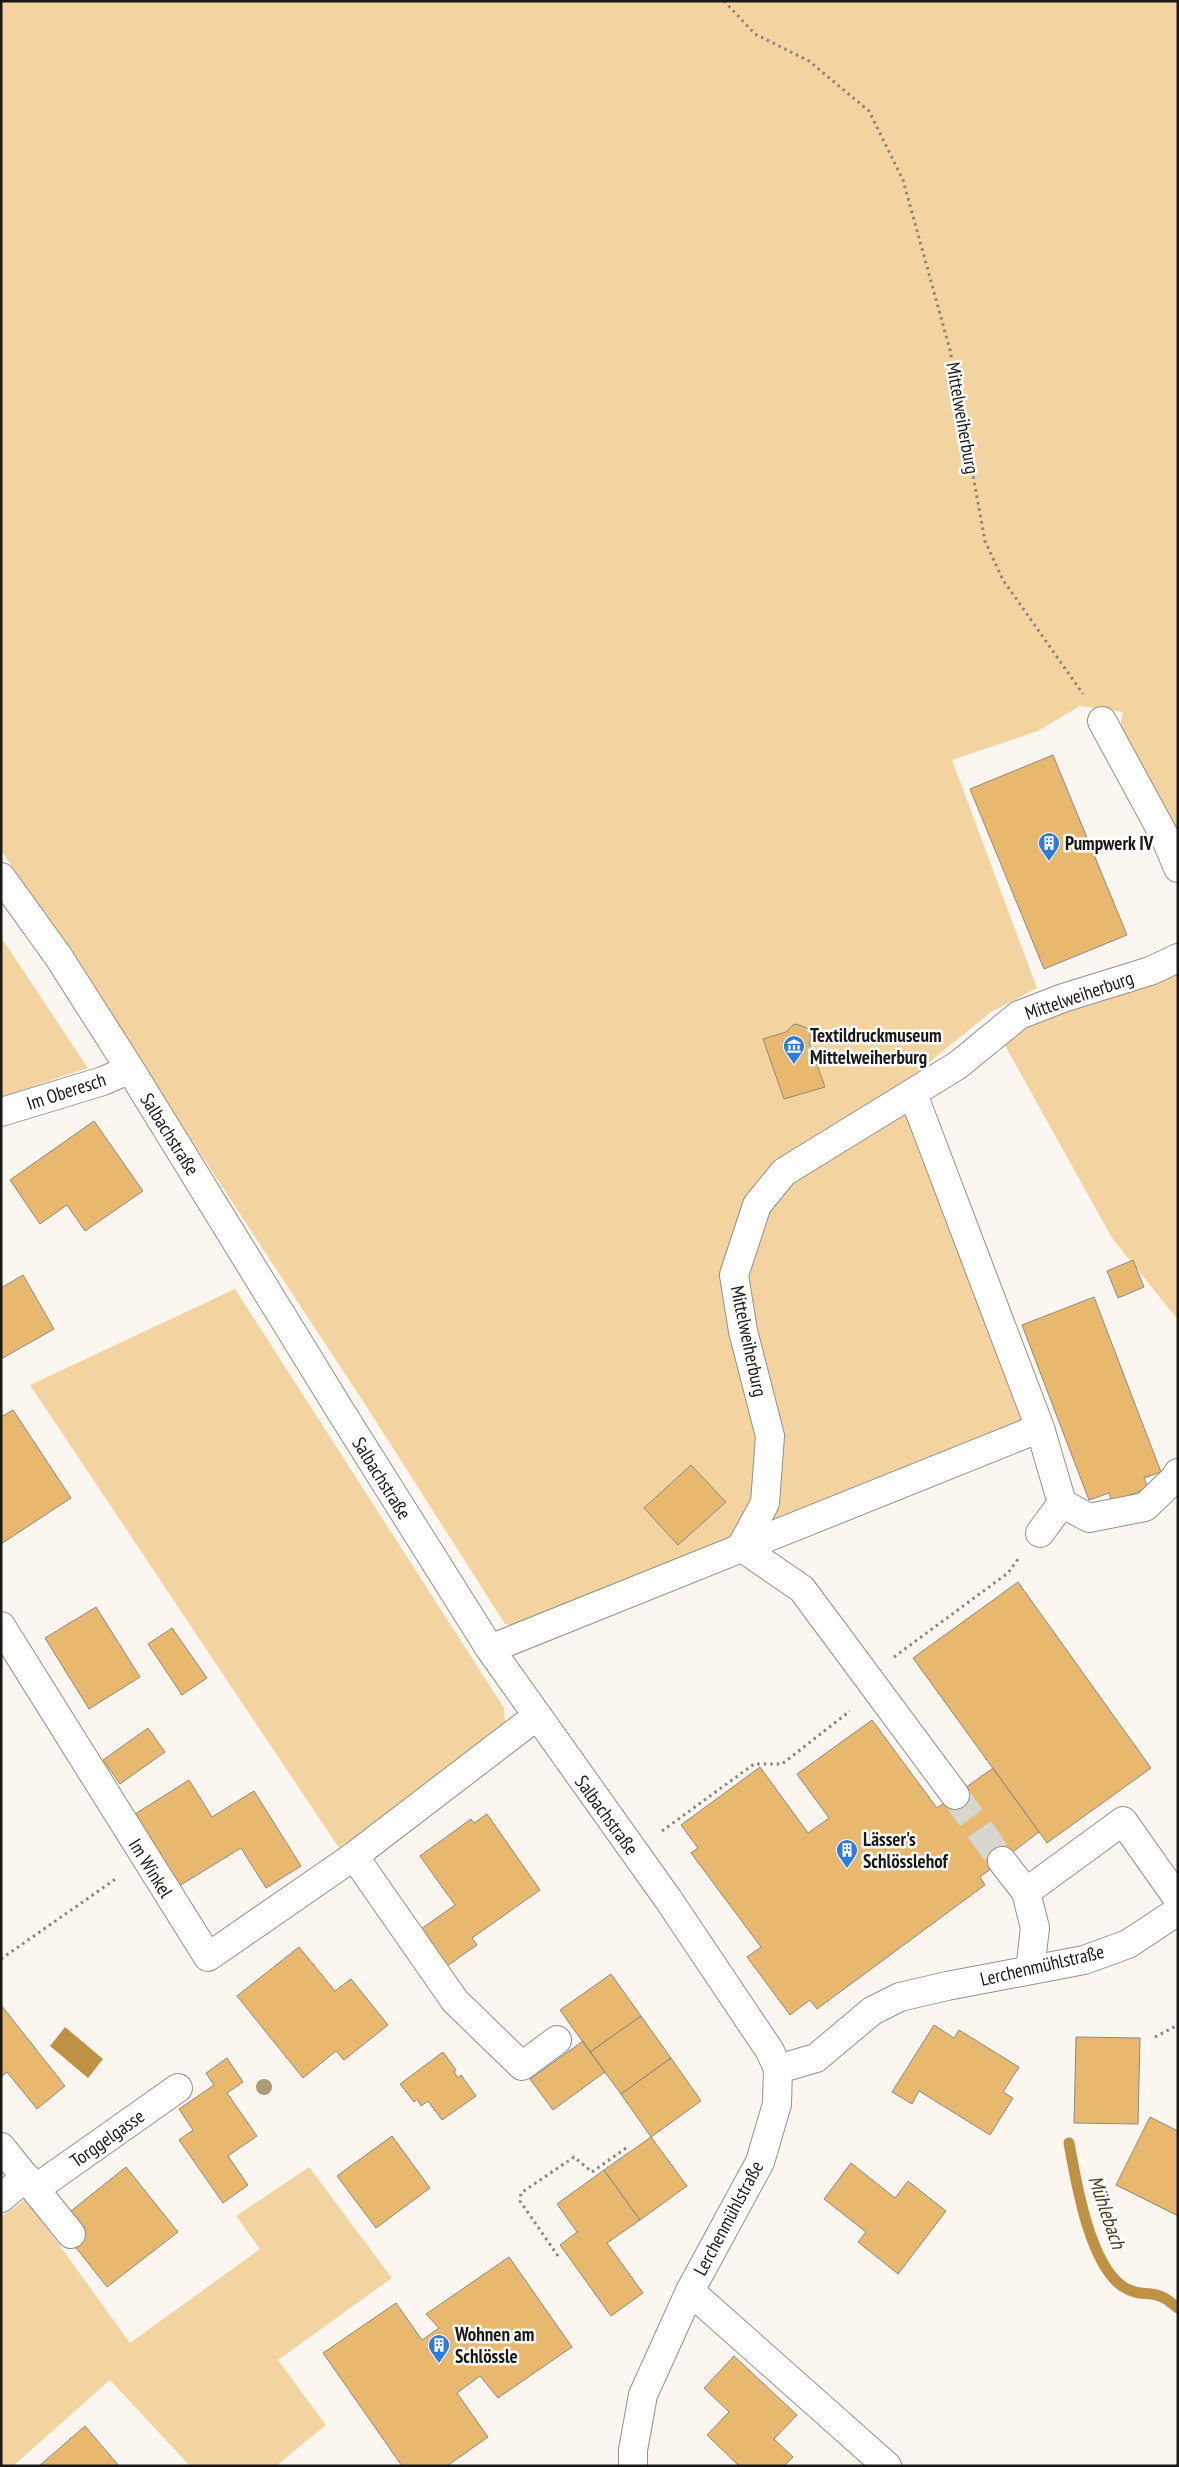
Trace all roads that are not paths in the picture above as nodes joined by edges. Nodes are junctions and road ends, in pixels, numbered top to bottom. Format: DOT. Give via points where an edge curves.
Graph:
graph roads {
  1 [pos="1102,721"];
  2 [pos="1178,868"];
  3 [pos="1,877"];
  4 [pos="1178,958"];
  5 [pos="130,1069"];
  6 [pos="913,1094"];
  7 [pos="1,1112"];
  8 [pos="1040,1428"];
  9 [pos="1178,1472"];
  10 [pos="1062,1503"];
  11 [pos="1040,1533"];
  12 [pos="741,1547"];
  13 [pos="1,1626"];
  14 [pos="490,1649"];
  15 [pos="537,1716"];
  16 [pos="955,1795"];
  17 [pos="354,1856"];
  18 [pos="1002,1861"];
  19 [pos="1026,1892"];
  20 [pos="1178,1899"];
  21 [pos="1178,1911"];
  22 [pos="1030,1970"];
  23 [pos="557,2040"];
  24 [pos="778,2069"];
  25 [pos="178,2088"];
  26 [pos="1,2147"];
  27 [pos="30,2183"];
  28 [pos="1,2198"];
  29 [pos="71,2234"];
  30 [pos="690,2291"];
  31 [pos="633,2466"];
  32 [pos="886,2466"];
  1 -- 2 [label="street" via="1165,837"];
  3 -- 5 [label="street, Salbachstraße" via="58,956"];
  4 -- 6 [label="street, Mittelweiherburg" via="1150,971 1019,1015 958,1065"];
  5 -- 7 [label="street, Im Oberesch" via="103,1081"];
  5 -- 14 [label="street, Salbachstraße"];
  6 -- 8 [label="street"];
  6 -- 12 [label="street, Mittelweiherburg" via="784,1172 757,1205 734,1275 743,1331 770,1436 765,1503"];
  8 -- 10 [label="street"];
  8 -- 12 [label="street"];
  9 -- 10 [label="street" via="1145,1508 1089,1518"];
  10 -- 11 [label="street"];
  12 -- 14 [label="street"];
  12 -- 16 [label="street" via="802,1589"];
  13 -- 17 [label="street, Im Winkel" via="208,1957"];
  14 -- 15 [label="street, Salbachstraße"];
  15 -- 17 [label="street, Im Winkel"];
  15 -- 24 [label="street, Salbachstraße" via="668,1899 770,2050"];
  17 -- 23 [label="street" via="455,2001 522,2066"];
  18 -- 19 [label="street"];
  19 -- 20 [label="street" via="1123,1821"];
  19 -- 22 [label="street" via="1035,1928"];
  21 -- 22 [label="street, Lerchenmühlstraße" via="1128,1944 1084,1960"];
  22 -- 24 [label="street, Lerchenmühlstraße" via="900,1997 872,2011 816,2058"];
  24 -- 30 [label="street, Lerchenmühlstraße" via="777,2104 760,2162"];
  25 -- 27 [label="street, Torggelgasse"];
  26 -- 27 [label="street"];
  27 -- 28 [label="street, Torggelgasse"];
  27 -- 29 [label="street"];
  30 -- 31 [label="street, Lerchenmühlstraße" via="643,2395"];
  30 -- 32 [label="street"];
}
